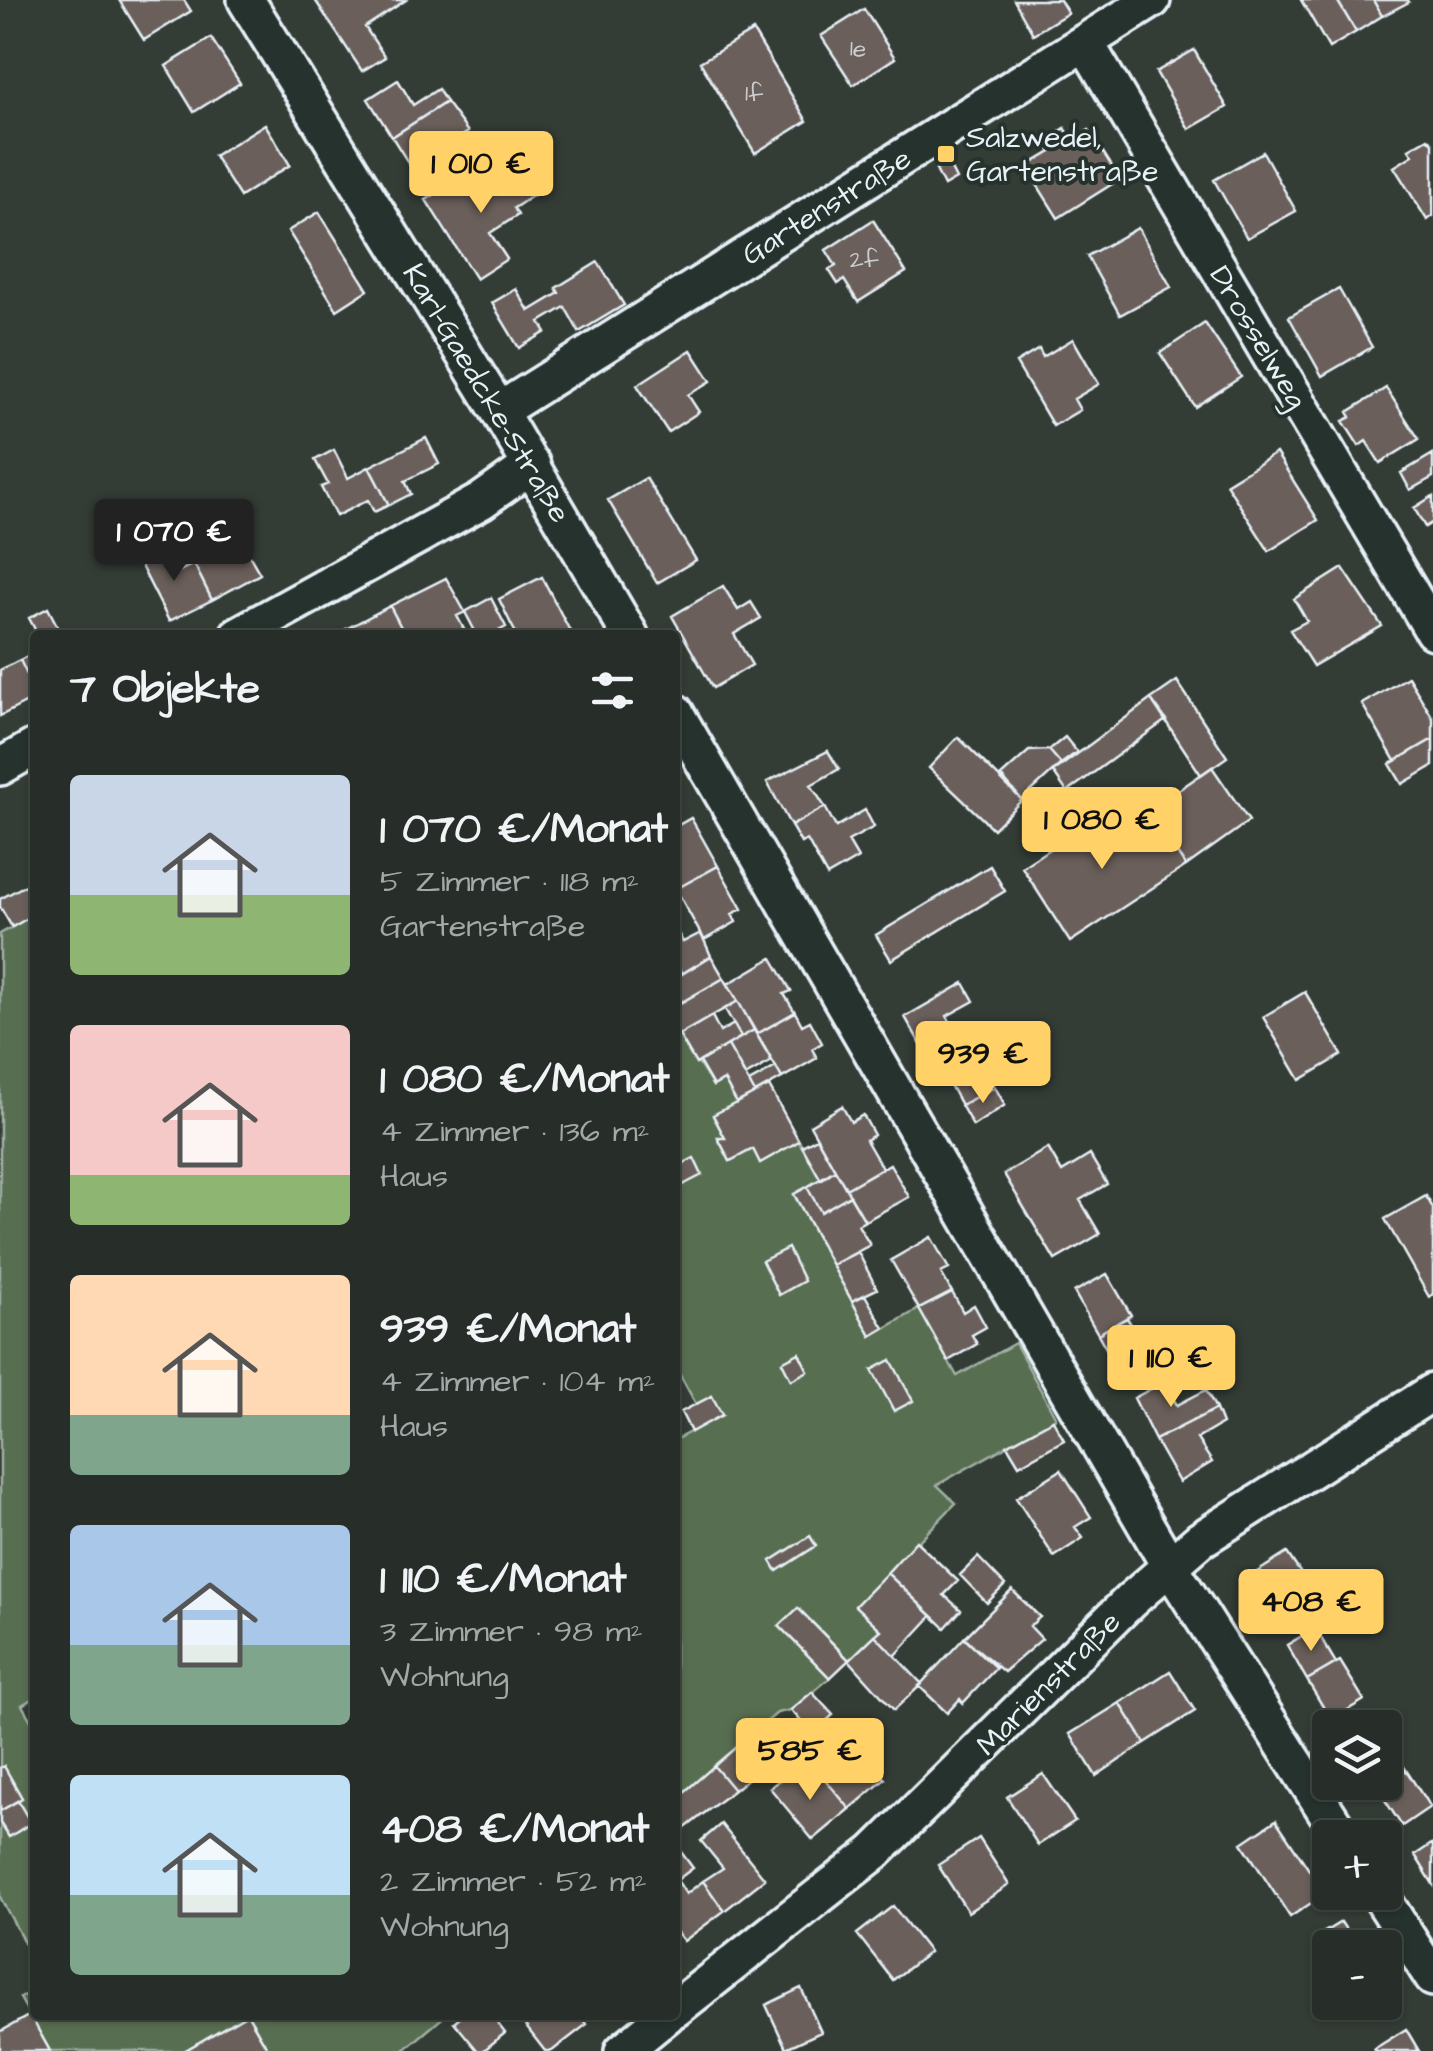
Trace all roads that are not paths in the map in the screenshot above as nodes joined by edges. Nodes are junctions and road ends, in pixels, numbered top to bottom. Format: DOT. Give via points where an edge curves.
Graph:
graph roads {
  1 [pos="246,0"];
  2 [pos="1152,0"];
  3 [pos="1085,42"];
  4 [pos="499,411"];
  5 [pos="532,466"];
  6 [pos="247,630"];
  7 [pos="627,630"];
  8 [pos="1433,631"];
  9 [pos="680,721"];
  10 [pos="30,750"];
  11 [pos="0,767"];
  12 [pos="1433,1392"];
  13 [pos="1168,1566"];
  14 [pos="1331,1820"];
  15 [pos="1390,1910"];
  16 [pos="1433,1978"];
  17 [pos="680,2000"];
  18 [pos="657,2020"];
  19 [pos="623,2051"];
  1 -- 4 [label="street, Karl-Gaedcke-Straße"];
  2 -- 3 [label="street, Gartenstraße"];
  3 -- 4 [label="street, Gartenstraße"];
  3 -- 8 [label="street, Drosselweg"];
  4 -- 5 [label="street, Karl-Gaedcke-Straße"];
  5 -- 6 [label="street"];
  5 -- 7 [label="street, Karl-Gaedcke-Straße"];
  9 -- 13 [label="street"];
  10 -- 11 [label="street"];
  12 -- 13 [label="street, Marienstraße"];
  13 -- 14 [label="street"];
  13 -- 17 [label="street, Marienstraße" via="900,1830"];
  15 -- 16 [label="street"];
  18 -- 19 [label="street, Marienstraße"];
}
